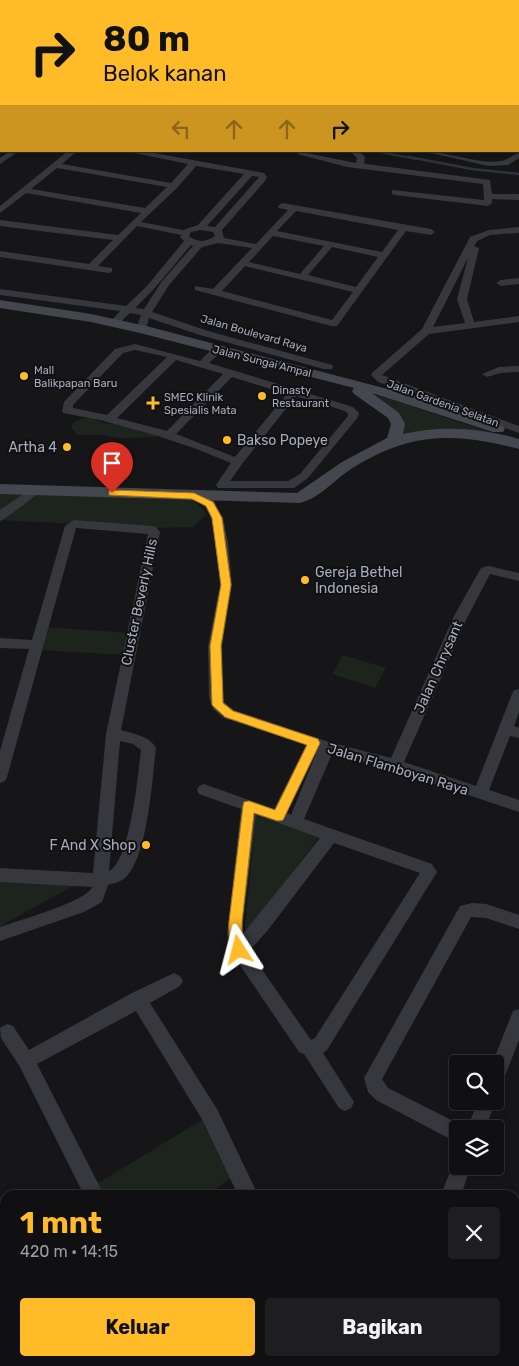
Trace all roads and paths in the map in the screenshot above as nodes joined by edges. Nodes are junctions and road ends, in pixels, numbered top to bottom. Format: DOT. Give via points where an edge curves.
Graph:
graph roads {
  1 [pos="14,152"];
  2 [pos="72,152"];
  3 [pos="134,152"];
  4 [pos="355,152"];
  5 [pos="431,152"];
  6 [pos="301,154"];
  7 [pos="519,155"];
  8 [pos="0,162"];
  9 [pos="194,163"];
  10 [pos="54,165"];
  11 [pos="364,167"];
  12 [pos="250,174"];
  13 [pos="174,186"];
  14 [pos="24,190"];
  15 [pos="395,192"];
  16 [pos="488,196"];
  17 [pos="519,197"];
  18 [pos="282,206"];
  19 [pos="294,208"];
  20 [pos="0,210"];
  21 [pos="146,211"];
  22 [pos="0,223"];
  23 [pos="134,223"];
  24 [pos="201,227"];
  25 [pos="404,228"];
  26 [pos="519,230"];
  27 [pos="431,232"];
  28 [pos="272,233"];
  29 [pos="217,235"];
  30 [pos="478,236"];
  31 [pos="187,237"];
  32 [pos="118,238"];
  33 [pos="200,244"];
  34 [pos="329,245"];
  35 [pos="258,247"];
  36 [pos="0,254"];
  37 [pos="384,255"];
  38 [pos="244,263"];
  39 [pos="90,268"];
  40 [pos="109,270"];
  41 [pos="302,276"];
  42 [pos="519,281"];
  43 [pos="501,283"];
  44 [pos="198,288"];
  45 [pos="358,290"];
  46 [pos="0,292"];
  47 [pos="216,292"];
  48 [pos="0,304"];
  49 [pos="129,309"];
  50 [pos="146,312"];
  51 [pos="519,319"];
  52 [pos="114,323"];
  53 [pos="470,325"];
  54 [pos="141,329"];
  55 [pos="426,331"];
  56 [pos="217,350"];
  57 [pos="174,356"];
  58 [pos="202,364"];
  59 [pos="328,367"];
  60 [pos="517,371"];
  61 [pos="230,373"];
  62 [pos="487,374"];
  63 [pos="351,383"];
  64 [pos="294,393"];
  65 [pos="109,419"];
  66 [pos="519,430"];
  67 [pos="170,435"];
  68 [pos="519,437"];
  69 [pos="394,441"];
  70 [pos="519,444"];
  71 [pos="237,462"];
  72 [pos="0,489"];
  73 [pos="35,490"];
  74 [pos="194,496"];
  75 [pos="226,497"];
  76 [pos="210,504"];
  77 [pos="0,517"];
  78 [pos="519,577"];
  79 [pos="0,643"];
  80 [pos="38,645"];
  81 [pos="519,694"];
  82 [pos="512,731"];
  83 [pos="113,734"];
  84 [pos="321,745"];
  85 [pos="395,764"];
  86 [pos="0,777"];
  87 [pos="204,790"];
  88 [pos="480,794"];
  89 [pos="249,806"];
  90 [pos="519,806"];
  91 [pos="278,816"];
  92 [pos="295,822"];
  93 [pos="331,835"];
  94 [pos="0,875"];
  95 [pos="100,880"];
  96 [pos="519,922"];
  97 [pos="0,934"];
  98 [pos="239,950"];
  99 [pos="174,981"];
  100 [pos="138,999"];
  101 [pos="519,1017"];
  102 [pos="7,1032"];
  103 [pos="310,1048"];
  104 [pos="504,1056"];
  105 [pos="26,1061"];
  106 [pos="345,1102"];
  107 [pos="449,1129"];
  108 [pos="459,1175"];
  109 [pos="91,1190"];
  110 [pos="246,1190"];
  111 [pos="453,1190"];
  1 -- 8 [label="street"];
  2 -- 10 [label="street"];
  3 -- 9 [label="street"];
  4 -- 11 [label="street"];
  5 -- 7 [label="street" via="489,164 505,163"];
  6 -- 11 [label="street"];
  9 -- 12 [label="street"];
  9 -- 13 [label="street"];
  10 -- 13 [label="street"];
  10 -- 14 [label="street"];
  11 -- 16 [label="street" via="487,182"];
  12 -- 24 [label="street"];
  12 -- 29 [label="street" via="261,174 262,178"];
  13 -- 21 [label="street"];
  14 -- 20 [label="street"];
  14 -- 21 [label="street"];
  15 -- 16 [label="street" via="488,203"];
  16 -- 17 [label="street"];
  18 -- 19 [label="street"];
  19 -- 25 [label="street"];
  19 -- 28 [label="street"];
  21 -- 23 [label="street"];
  22 -- 32 [label="street"];
  23 -- 31 [label="street"];
  23 -- 32 [label="street"];
  24 -- 29 [label="street"];
  24 -- 31 [label="street" via="191,229"];
  25 -- 27 [label="street"];
  25 -- 37 [label="street"];
  26 -- 30 [label="street"];
  28 -- 34 [label="street"];
  28 -- 35 [label="street"];
  29 -- 33 [label="street"];
  29 -- 35 [label="street"];
  30 -- 53 [label="street" via="462,299"];
  30 -- 55 [label="street" via="473,239"];
  31 -- 33 [label="street"];
  31 -- 49 [label="street" via="150,288"];
  32 -- 39 [label="street"];
  33 -- 50 [label="street" via="172,273"];
  34 -- 37 [label="street"];
  34 -- 41 [label="street"];
  35 -- 38 [label="street"];
  36 -- 39 [label="street"];
  37 -- 45 [label="street"];
  38 -- 41 [label="street"];
  38 -- 47 [label="street"];
  39 -- 40 [label="street"];
  41 -- 45 [label="street"];
  42 -- 43 [label="street"];
  44 -- 47 [label="street"];
  45 -- 47 [label="street" via="334,324"];
  46 -- 49 [label="street, Jalan Boulevard Raya"];
  48 -- 52 [label="main road, Jalan Sungai Ampal"];
  49 -- 50 [label="street, Jalan Boulevard Raya"];
  49 -- 52 [label="street"];
  50 -- 54 [label="street"];
  50 -- 59 [label="street, Jalan Boulevard Raya" via="204,333"];
  51 -- 53 [label="street"];
  52 -- 54 [label="main road, Jalan Sungai Ampal"];
  53 -- 55 [label="street"];
  54 -- 56 [label="main road, Jalan Sungai Ampal"];
  55 -- 66 [label="street, Jalan Gardenia Selatan" via="376,377"];
  56 -- 58 [label="street"];
  56 -- 63 [label="main road, Jalan Sungai Ampal"];
  57 -- 58 [label="street"];
  57 -- 65 [label="street"];
  57 -- 65 [label="street" via="141,347 119,351 68,404 67,411"];
  58 -- 61 [label="street"];
  60 -- 62 [label="street" via="499,370"];
  61 -- 64 [label="street"];
  61 -- 67 [label="street"];
  63 -- 68 [label="main road, Jalan Sungai Ampal"];
  63 -- 69 [label="main road" via="394,416 398,424"];
  64 -- 71 [label="street"];
  64 -- 71 [label="street" via="349,409 354,413 353,417 304,476 290,485 222,485"];
  65 -- 67 [label="street"];
  67 -- 71 [label="street"];
  69 -- 70 [label="main road" via="460,433 501,438"];
  69 -- 75 [label="main road" via="345,467 300,498"];
  72 -- 73 [label="main road"];
  73 -- 74 [label="main road"];
  73 -- 77 [label="street"];
  74 -- 75 [label="main road"];
  74 -- 76 [label="street"];
  75 -- 76 [label="street"];
  76 -- 84 [label="street, Jalan Flamboyan Raya" via="217,518 226,585 215,646 218,705 229,714"];
  78 -- 85 [label="street, Jalan Chrysant" via="484,571"];
  79 -- 80 [label="street"];
  80 -- 83 [label="street, Cluster Beverly Hills" via="71,526 154,532"];
  80 -- 86 [label="street, Cluster Beverly Hills"];
  81 -- 82 [label="street"];
  82 -- 88 [label="street"];
  83 -- 95 [label="street, Cluster Beverly Hills"];
  83 -- 95 [label="street" via="137,740 149,748 134,841 125,870 117,876"];
  84 -- 85 [label="street, Jalan Flamboyan Raya"];
  84 -- 91 [label="street"];
  84 -- 92 [label="street"];
  85 -- 88 [label="street, Jalan Flamboyan Raya"];
  87 -- 89 [label="street"];
  88 -- 90 [label="street, Jalan Flamboyan Raya"];
  89 -- 91 [label="street"];
  89 -- 98 [label="street" via="235,922"];
  91 -- 92 [label="street"];
  92 -- 93 [label="street"];
  93 -- 98 [label="street" via="262,926"];
  93 -- 103 [label="street" via="426,869 429,874 321,1044"];
  94 -- 95 [label="street"];
  95 -- 97 [label="street" via="96,897 78,907"];
  96 -- 107 [label="street" via="480,910 466,911 373,1078 374,1086 382,1094"];
  98 -- 103 [label="street" via="305,1046"];
  99 -- 100 [label="street"];
  100 -- 105 [label="street"];
  100 -- 110 [label="street" via="210,1115"];
  101 -- 104 [label="street"];
  102 -- 105 [label="street"];
  103 -- 106 [label="street"];
  105 -- 109 [label="street"];
  108 -- 111 [label="street"];
}
